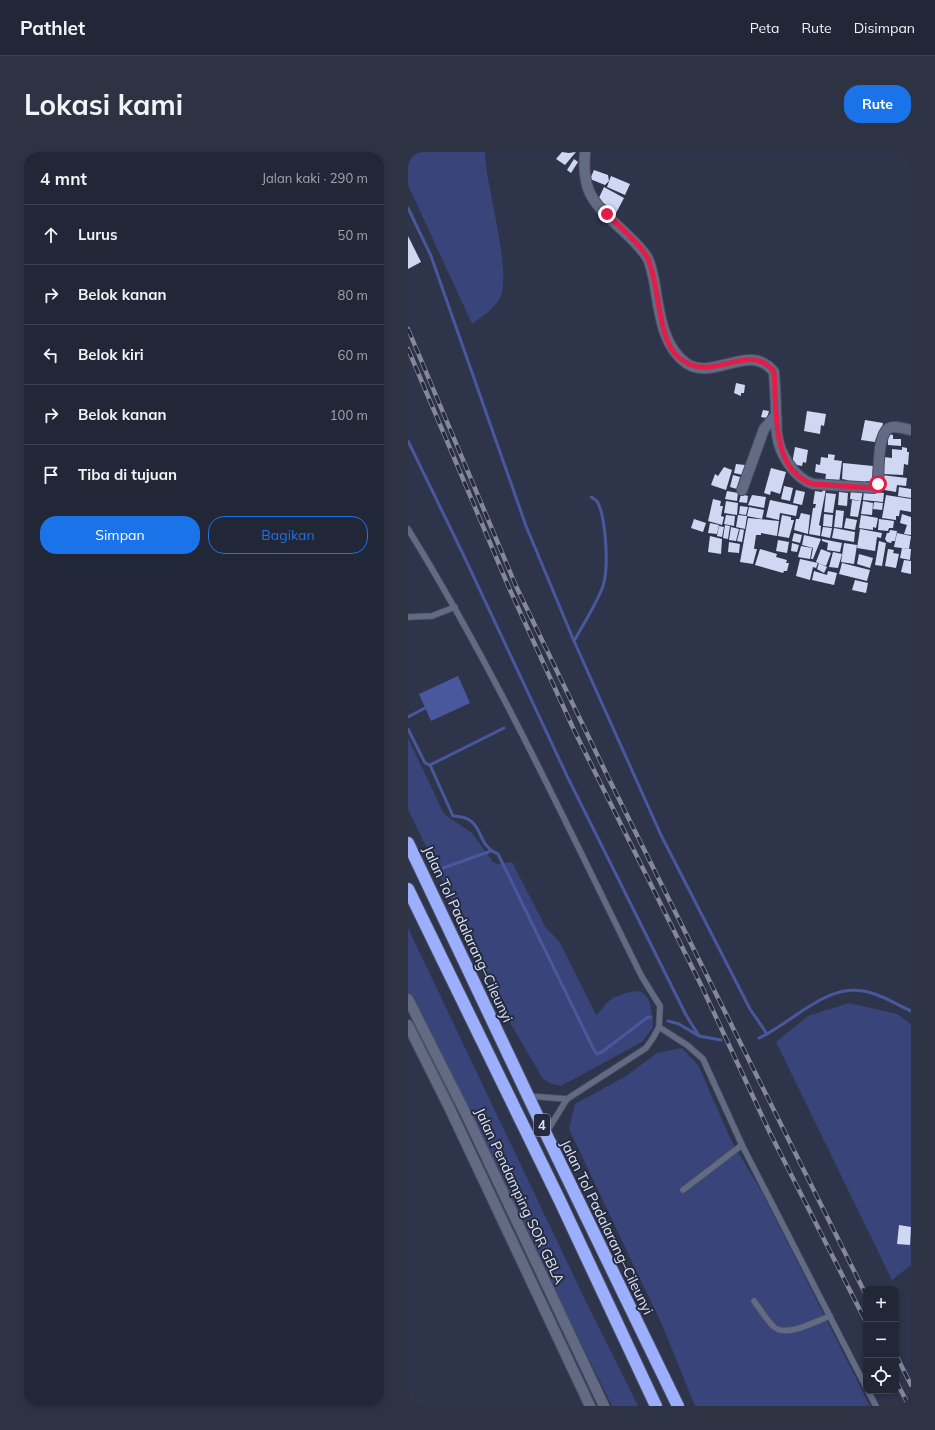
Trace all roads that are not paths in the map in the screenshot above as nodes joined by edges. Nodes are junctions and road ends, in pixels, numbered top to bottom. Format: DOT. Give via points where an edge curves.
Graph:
graph roads {
  1 [pos="585,152"];
  2 [pos="776,415"];
  3 [pos="911,430"];
  4 [pos="742,490"];
  5 [pos="408,529"];
  6 [pos="455,607"];
  7 [pos="408,617"];
  8 [pos="408,843"];
  9 [pos="408,889"];
  10 [pos="408,999"];
  11 [pos="408,1025"];
  12 [pos="659,1027"];
  13 [pos="528,1096"];
  14 [pos="567,1099"];
  15 [pos="546,1134"];
  16 [pos="742,1145"];
  17 [pos="683,1190"];
  18 [pos="754,1301"];
  19 [pos="830,1316"];
  20 [pos="863,1381"];
  21 [pos="870,1394"];
  22 [pos="590,1406"];
  23 [pos="604,1406"];
  24 [pos="656,1406"];
  25 [pos="678,1406"];
  26 [pos="876,1406"];
  1 -- 2 [label="street" via="586,181 591,195 647,258 669,345 687,364 703,369 742,360 763,362 774,372"];
  2 -- 3 [label="street" via="776,433 789,464 798,476 813,484 874,488 878,484 880,445 885,432 894,427"];
  2 -- 4 [label="street" via="764,429"];
  5 -- 6 [label="lane"];
  6 -- 7 [label="lane" via="432,616"];
  6 -- 12 [label="lane" via="642,977 660,1006"];
  8 -- 13 [label="highway, Jalan Tol Padalarang–Cileunyi / 4"];
  9 -- 24 [label="highway, 4" via="560,1201"];
  10 -- 23 [label="street, Jalan Pendamping SOR GBLA" via="466,1114"];
  11 -- 22 [label="street, Jalan Pendamping SOR GBLA"];
  12 -- 14 [label="lane" via="646,1048"];
  12 -- 16 [label="lane" via="703,1059"];
  13 -- 14 [label="lane"];
  13 -- 15 [label="highway, Jalan Tol Padalarang–Cileunyi / 4"];
  14 -- 15 [label="lane"];
  15 -- 25 [label="highway, Jalan Tol Padalarang–Cileunyi / 4"];
  16 -- 17 [label="lane"];
  16 -- 19 [label="lane"];
  18 -- 19 [label="lane" via="774,1327 781,1331 790,1331"];
  19 -- 20 [label="lane"];
  21 -- 26 [label="lane"];
}
